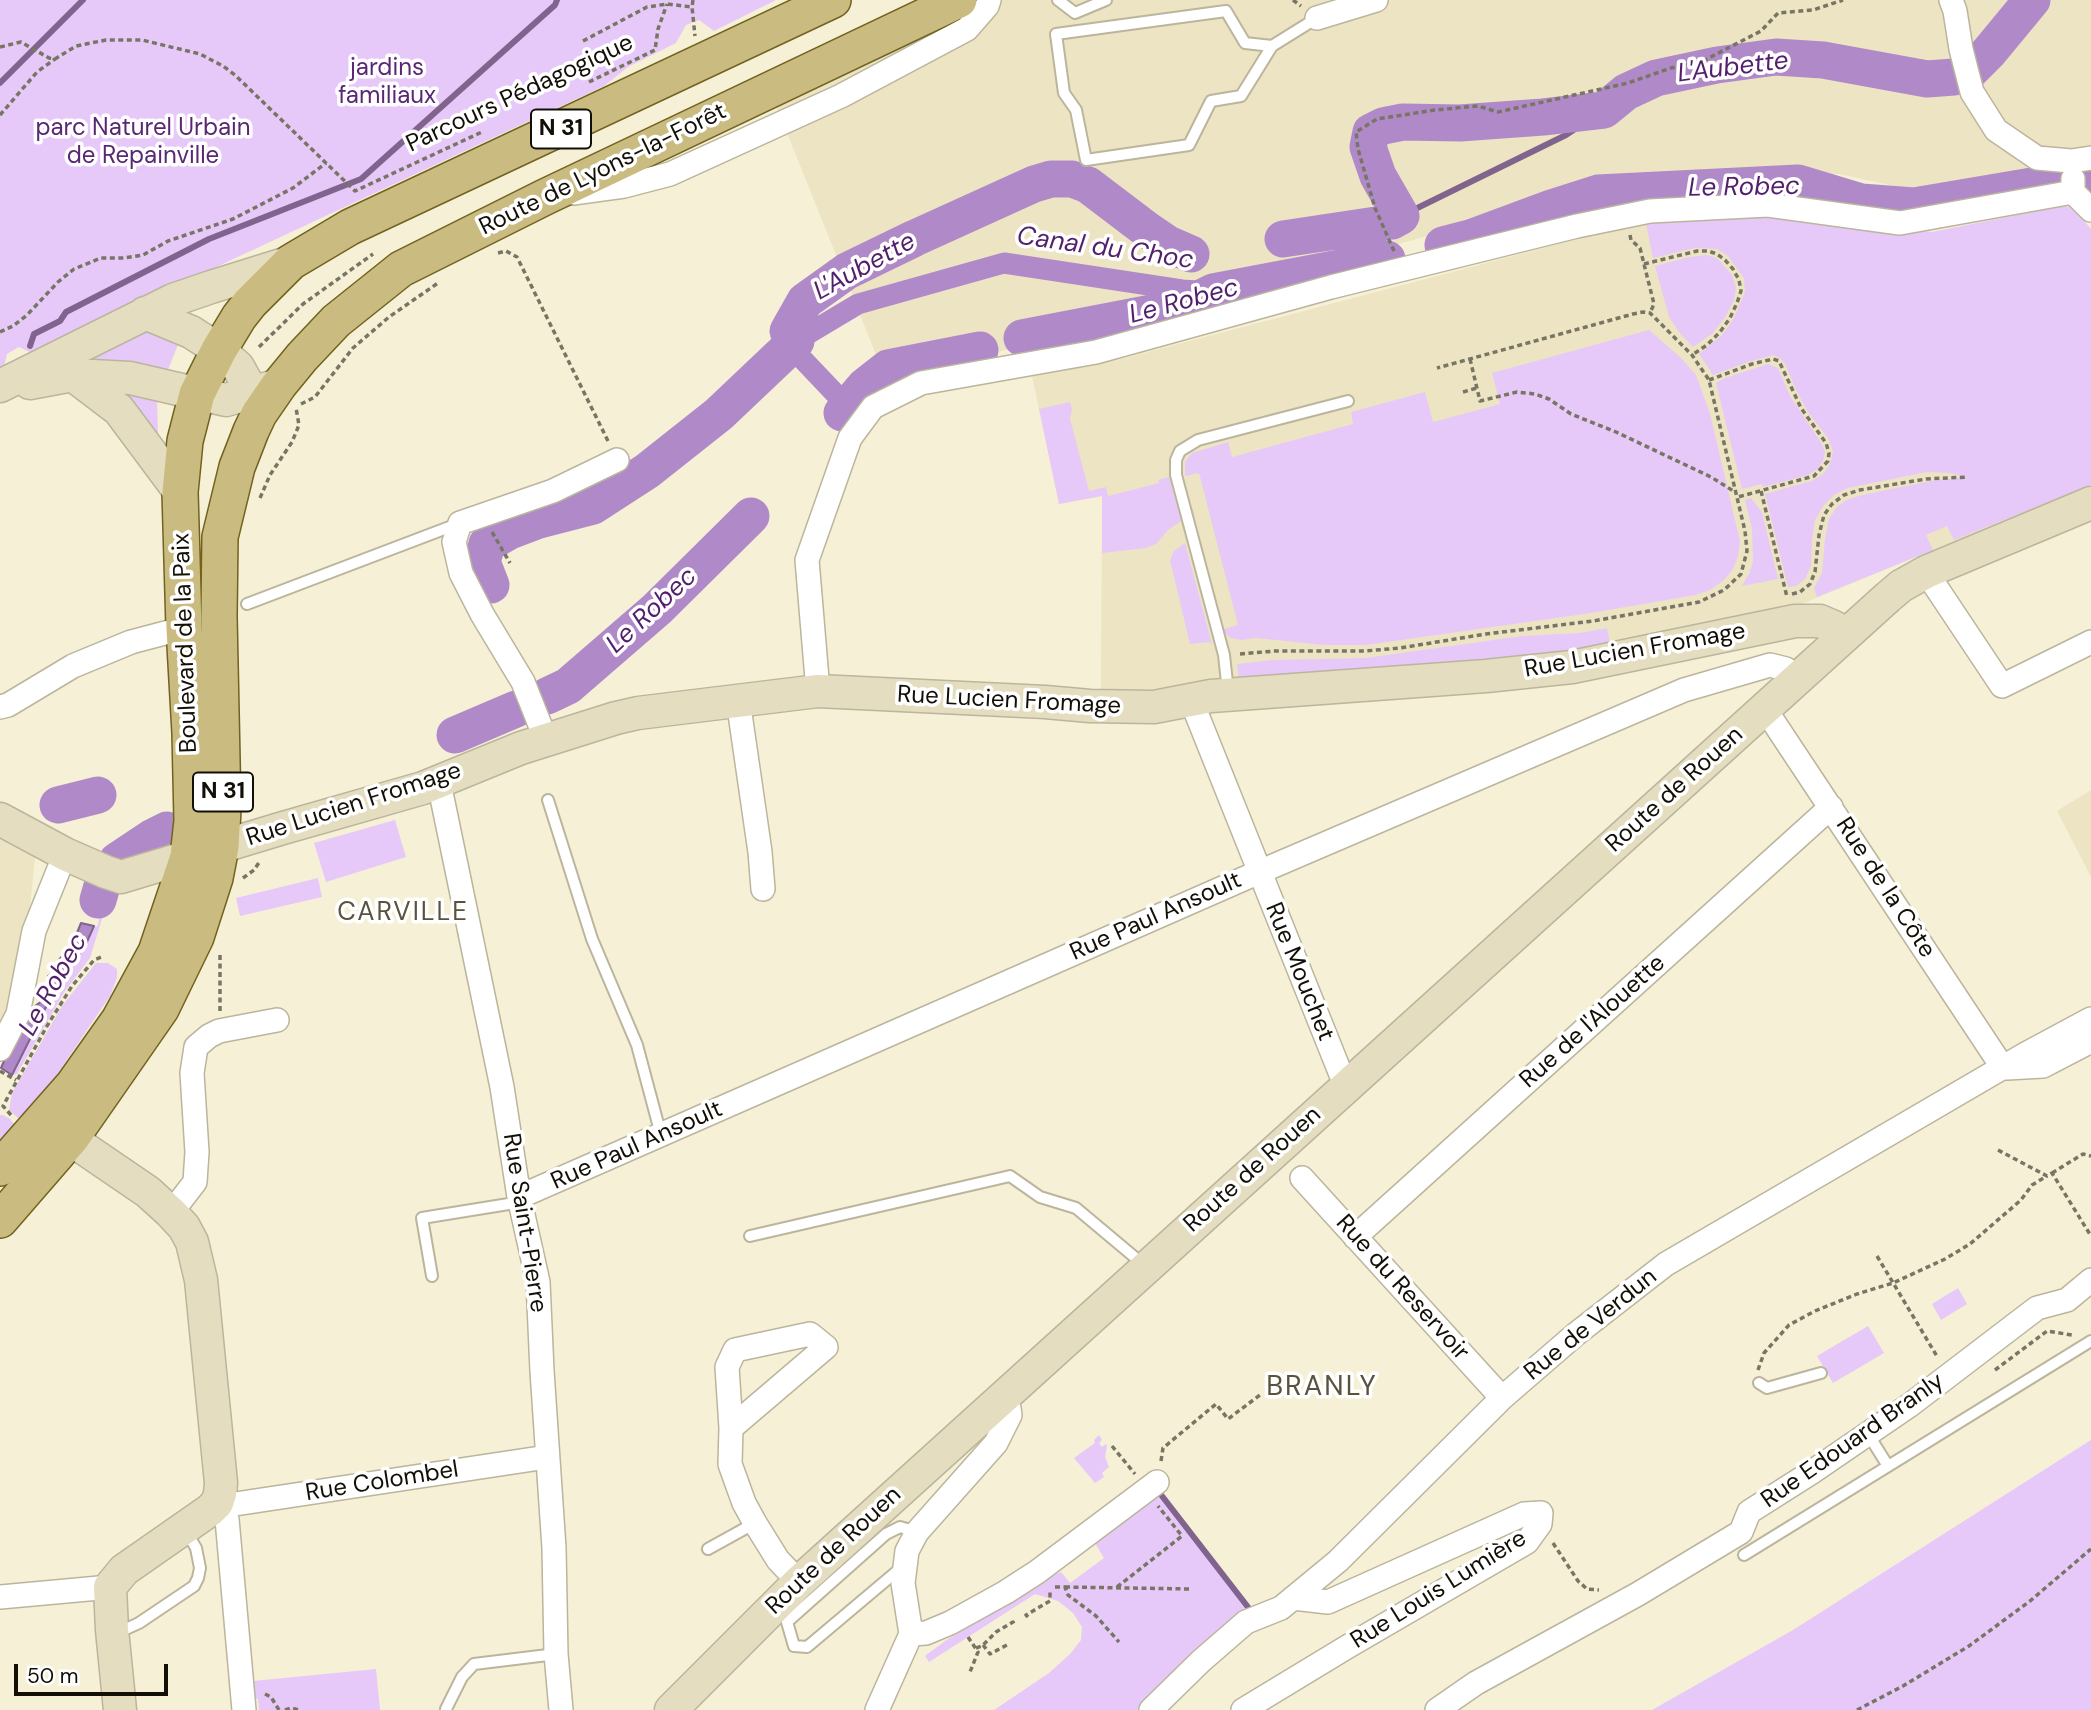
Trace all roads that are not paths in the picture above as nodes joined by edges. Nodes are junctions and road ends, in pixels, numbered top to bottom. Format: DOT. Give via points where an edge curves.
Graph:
graph roads {
  1 [pos="833,0"];
  2 [pos="959,0"];
  3 [pos="989,0"];
  4 [pos="1058,0"];
  5 [pos="1106,0"];
  6 [pos="1377,0"];
  7 [pos="1951,0"];
  8 [pos="1317,18"];
  9 [pos="1272,46"];
  10 [pos="2076,173"];
  11 [pos="545,197"];
  12 [pos="2091,210"];
  13 [pos="291,262"];
  14 [pos="145,313"];
  15 [pos="219,350"];
  16 [pos="73,375"];
  17 [pos="0,387"];
  18 [pos="197,394"];
  19 [pos="272,400"];
  20 [pos="1348,401"];
  21 [pos="617,460"];
  22 [pos="180,492"];
  23 [pos="2091,503"];
  24 [pos="460,523"];
  25 [pos="1926,572"];
  26 [pos="247,604"];
  27 [pos="184,628"];
  28 [pos="1843,637"];
  29 [pos="2091,642"];
  30 [pos="1798,677"];
  31 [pos="818,691"];
  32 [pos="1229,695"];
  33 [pos="738,700"];
  34 [pos="1191,701"];
  35 [pos="0,708"];
  36 [pos="1765,709"];
  37 [pos="547,740"];
  38 [pos="439,783"];
  39 [pos="548,800"];
  40 [pos="1831,807"];
  41 [pos="0,819"];
  42 [pos="204,852"];
  43 [pos="65,854"];
  44 [pos="1259,872"];
  45 [pos="763,889"];
  46 [pos="2091,1019"];
  47 [pos="277,1020"];
  48 [pos="2091,1041"];
  49 [pos="0,1049"];
  50 [pos="2003,1068"];
  51 [pos="1346,1087"];
  52 [pos="30,1116"];
  53 [pos="661,1135"];
  54 [pos="72,1137"];
  55 [pos="0,1168"];
  56 [pos="1302,1178"];
  57 [pos="520,1199"];
  58 [pos="171,1213"];
  59 [pos="0,1220"];
  60 [pos="750,1236"];
  61 [pos="1355,1237"];
  62 [pos="1146,1267"];
  63 [pos="432,1276"];
  64 [pos="2091,1280"];
  65 [pos="2091,1341"];
  66 [pos="1821,1373"];
  67 [pos="1759,1383"];
  68 [pos="1001,1398"];
  69 [pos="1502,1398"];
  70 [pos="731,1428"];
  71 [pos="1868,1434"];
  72 [pos="548,1457"];
  73 [pos="1888,1466"];
  74 [pos="1154,1492"];
  75 [pos="217,1503"];
  76 [pos="755,1523"];
  77 [pos="185,1528"];
  78 [pos="917,1532"];
  79 [pos="708,1549"];
  80 [pos="1744,1555"];
  81 [pos="904,1565"];
  82 [pos="799,1583"];
  83 [pos="110,1587"];
  84 [pos="0,1597"];
  85 [pos="1293,1598"];
  86 [pos="112,1630"];
  87 [pos="911,1634"];
  88 [pos="556,1654"];
  89 [pos="446,1709"];
  90 [pos="120,1710"];
  91 [pos="244,1710"];
  92 [pos="561,1710"];
  93 [pos="671,1710"];
  94 [pos="877,1710"];
  95 [pos="1151,1710"];
  96 [pos="1243,1710"];
  97 [pos="1437,1710"];
  1 -- 13 [label="main road, N 31" via="350,227"];
  2 -- 11 [label="main road, Route de Lyons-la-Forêt / N 31"];
  3 -- 11 [label="street" via="967,29 841,96 670,174"];
  4 -- 5 [label="lane" via="1076,13"];
  6 -- 8 [label="street"];
  7 -- 10 [label="street" via="1972,92 1996,130 2037,158"];
  8 -- 9 [label="lane"];
  9 -- 9 [label="lane" via="1245,44 1226,11 1056,34 1064,93 1076,110 1086,160 1189,145 1211,101 1241,96"];
  10 -- 12 [label="street"];
  10 -- 31 [label="street" via="1900,223 1768,205 1650,211 1331,287 1096,352 920,383 873,407 850,438 807,559"];
  11 -- 19 [label="main road, Route de Lyons-la-Forêt / N 31" via="401,269 336,321 302,357"];
  13 -- 14 [label="street" via="211,286"];
  13 -- 15 [label="main road, Boulevard de la Paix / N 31" via="250,303"];
  14 -- 15 [label="street" via="191,332"];
  14 -- 17 [label="street"];
  15 -- 18 [label="main road, Boulevard de la Paix / N 31"];
  15 -- 19 [label="street"];
  16 -- 17 [label="street"];
  16 -- 18 [label="street" via="130,378"];
  16 -- 22 [label="street" via="119,411"];
  18 -- 19 [label="street" via="226,400"];
  18 -- 22 [label="main road, Boulevard de la Paix / N 31" via="185,441"];
  19 -- 42 [label="main road, Boulevard de la Paix / N 31" via="237,467 220,537 223,809"];
  20 -- 32 [label="lane" via="1198,440 1180,451 1176,460 1176,475 1224,655"];
  21 -- 24 [label="street" via="553,491"];
  22 -- 27 [label="main road, Boulevard de la Paix / N 31"];
  23 -- 25 [label="street, Route de Rouen"];
  24 -- 26 [label="lane"];
  24 -- 37 [label="street" via="454,542 461,573 523,681"];
  25 -- 28 [label="street, Route de Rouen" via="1901,586"];
  25 -- 29 [label="street" via="2002,686"];
  27 -- 35 [label="street" via="131,642 73,666"];
  27 -- 42 [label="main road, Boulevard de la Paix / N 31" via="192,821"];
  28 -- 30 [label="street, Route de Rouen"];
  28 -- 32 [label="street, Rue Lucien Fromage" via="1820,621 1789,609 1572,667"];
  30 -- 36 [label="street, Route de Rouen"];
  30 -- 44 [label="street, Rue Paul Ansoult" via="1770,665 1684,690"];
  31 -- 33 [label="street, Rue Lucien Fromage"];
  31 -- 34 [label="street, Rue Lucien Fromage" via="1132,708"];
  32 -- 34 [label="street, Rue Lucien Fromage"];
  33 -- 37 [label="street, Rue Lucien Fromage" via="616,718"];
  33 -- 45 [label="street"];
  34 -- 44 [label="street, Rue Mouchet"];
  36 -- 40 [label="street, Rue de la Côte"];
  36 -- 51 [label="street, Route de Rouen"];
  37 -- 38 [label="street, Rue Lucien Fromage"];
  38 -- 42 [label="street, Rue Lucien Fromage"];
  38 -- 57 [label="street, Rue Saint-Pierre" via="502,1087"];
  39 -- 53 [label="lane" via="592,939 637,1045"];
  40 -- 50 [label="street, Rue de la Côte"];
  40 -- 61 [label="street, Rue de l'Alouette"];
  41 -- 43 [label="street, Rue Lucien Fromage"];
  42 -- 43 [label="street, Rue Lucien Fromage" via="121,877"];
  42 -- 52 [label="main road, Boulevard de la Paix / N 31" via="156,952 99,1050 73,1085"];
  42 -- 54 [label="main road, Boulevard de la Paix / N 31" via="215,878 196,937 161,1009"];
  43 -- 49 [label="street" via="34,931 18,1014"];
  44 -- 51 [label="street, Rue Mouchet"];
  44 -- 53 [label="street, Rue Paul Ansoult"];
  46 -- 50 [label="street, Rue de Verdun"];
  47 -- 58 [label="street" via="219,1031 196,1047 192,1073 195,1182"];
  48 -- 50 [label="street" via="2043,1066"];
  50 -- 69 [label="street, Rue de Verdun" via="1666,1264"];
  51 -- 62 [label="street, Route de Rouen"];
  52 -- 54 [label="main road"];
  52 -- 55 [label="main road, Boulevard de la Paix / N 31"];
  53 -- 57 [label="street, Rue Paul Ansoult"];
  54 -- 58 [label="street"];
  54 -- 59 [label="main road, Boulevard de la Paix / N 31"];
  56 -- 61 [label="street, Rue du Reservoir"];
  57 -- 63 [label="lane" via="422,1219"];
  57 -- 72 [label="street, Rue Saint-Pierre" via="538,1282"];
  58 -- 75 [label="street" via="192,1242 201,1280 221,1483"];
  60 -- 62 [label="lane" via="1010,1176 1040,1196 1076,1208"];
  61 -- 69 [label="street, Rue du Reservoir"];
  62 -- 68 [label="street, Route de Rouen"];
  64 -- 71 [label="street, Rue Edouard Branly" via="2067,1300 2037,1308"];
  65 -- 73 [label="lane"];
  66 -- 67 [label="lane" via="1767,1388"];
  68 -- 78 [label="street" via="1010,1415 996,1443"];
  68 -- 82 [label="street, Route de Rouen"];
  69 -- 85 [label="street, Rue de Verdun" via="1338,1561"];
  70 -- 70 [label="street" via="727,1367 735,1350 810,1334 827,1347"];
  70 -- 76 [label="street" via="730,1464"];
  71 -- 73 [label="lane"];
  71 -- 97 [label="street, Rue Edouard Branly" via="1749,1512 1741,1532 1476,1683"];
  72 -- 75 [label="street, Rue Colombel"];
  72 -- 88 [label="street, Rue Saint-Pierre"];
  73 -- 80 [label="lane"];
  74 -- 87 [label="street" via="1006,1592 926,1633"];
  75 -- 77 [label="street"];
  75 -- 91 [label="street" via="227,1519"];
  76 -- 79 [label="lane"];
  76 -- 82 [label="street"];
  77 -- 83 [label="street" via="124,1570"];
  77 -- 86 [label="lane" via="199,1559 194,1586 139,1623"];
  78 -- 81 [label="street"];
  78 -- 81 [label="lane" via="900,1527 886,1534 787,1622 794,1646 807,1647"];
  81 -- 87 [label="street"];
  82 -- 93 [label="street, Route de Rouen"];
  83 -- 84 [label="street"];
  83 -- 86 [label="street"];
  85 -- 95 [label="street, Rue de Verdun" via="1246,1622"];
  85 -- 96 [label="street, Rue Louis Lumière" via="1328,1602 1524,1514 1541,1513 1540,1524 1527,1542"];
  86 -- 90 [label="street"];
  87 -- 94 [label="street"];
  88 -- 89 [label="lane" via="474,1664 462,1676"];
  88 -- 92 [label="street, Rue Saint-Pierre"];
}
